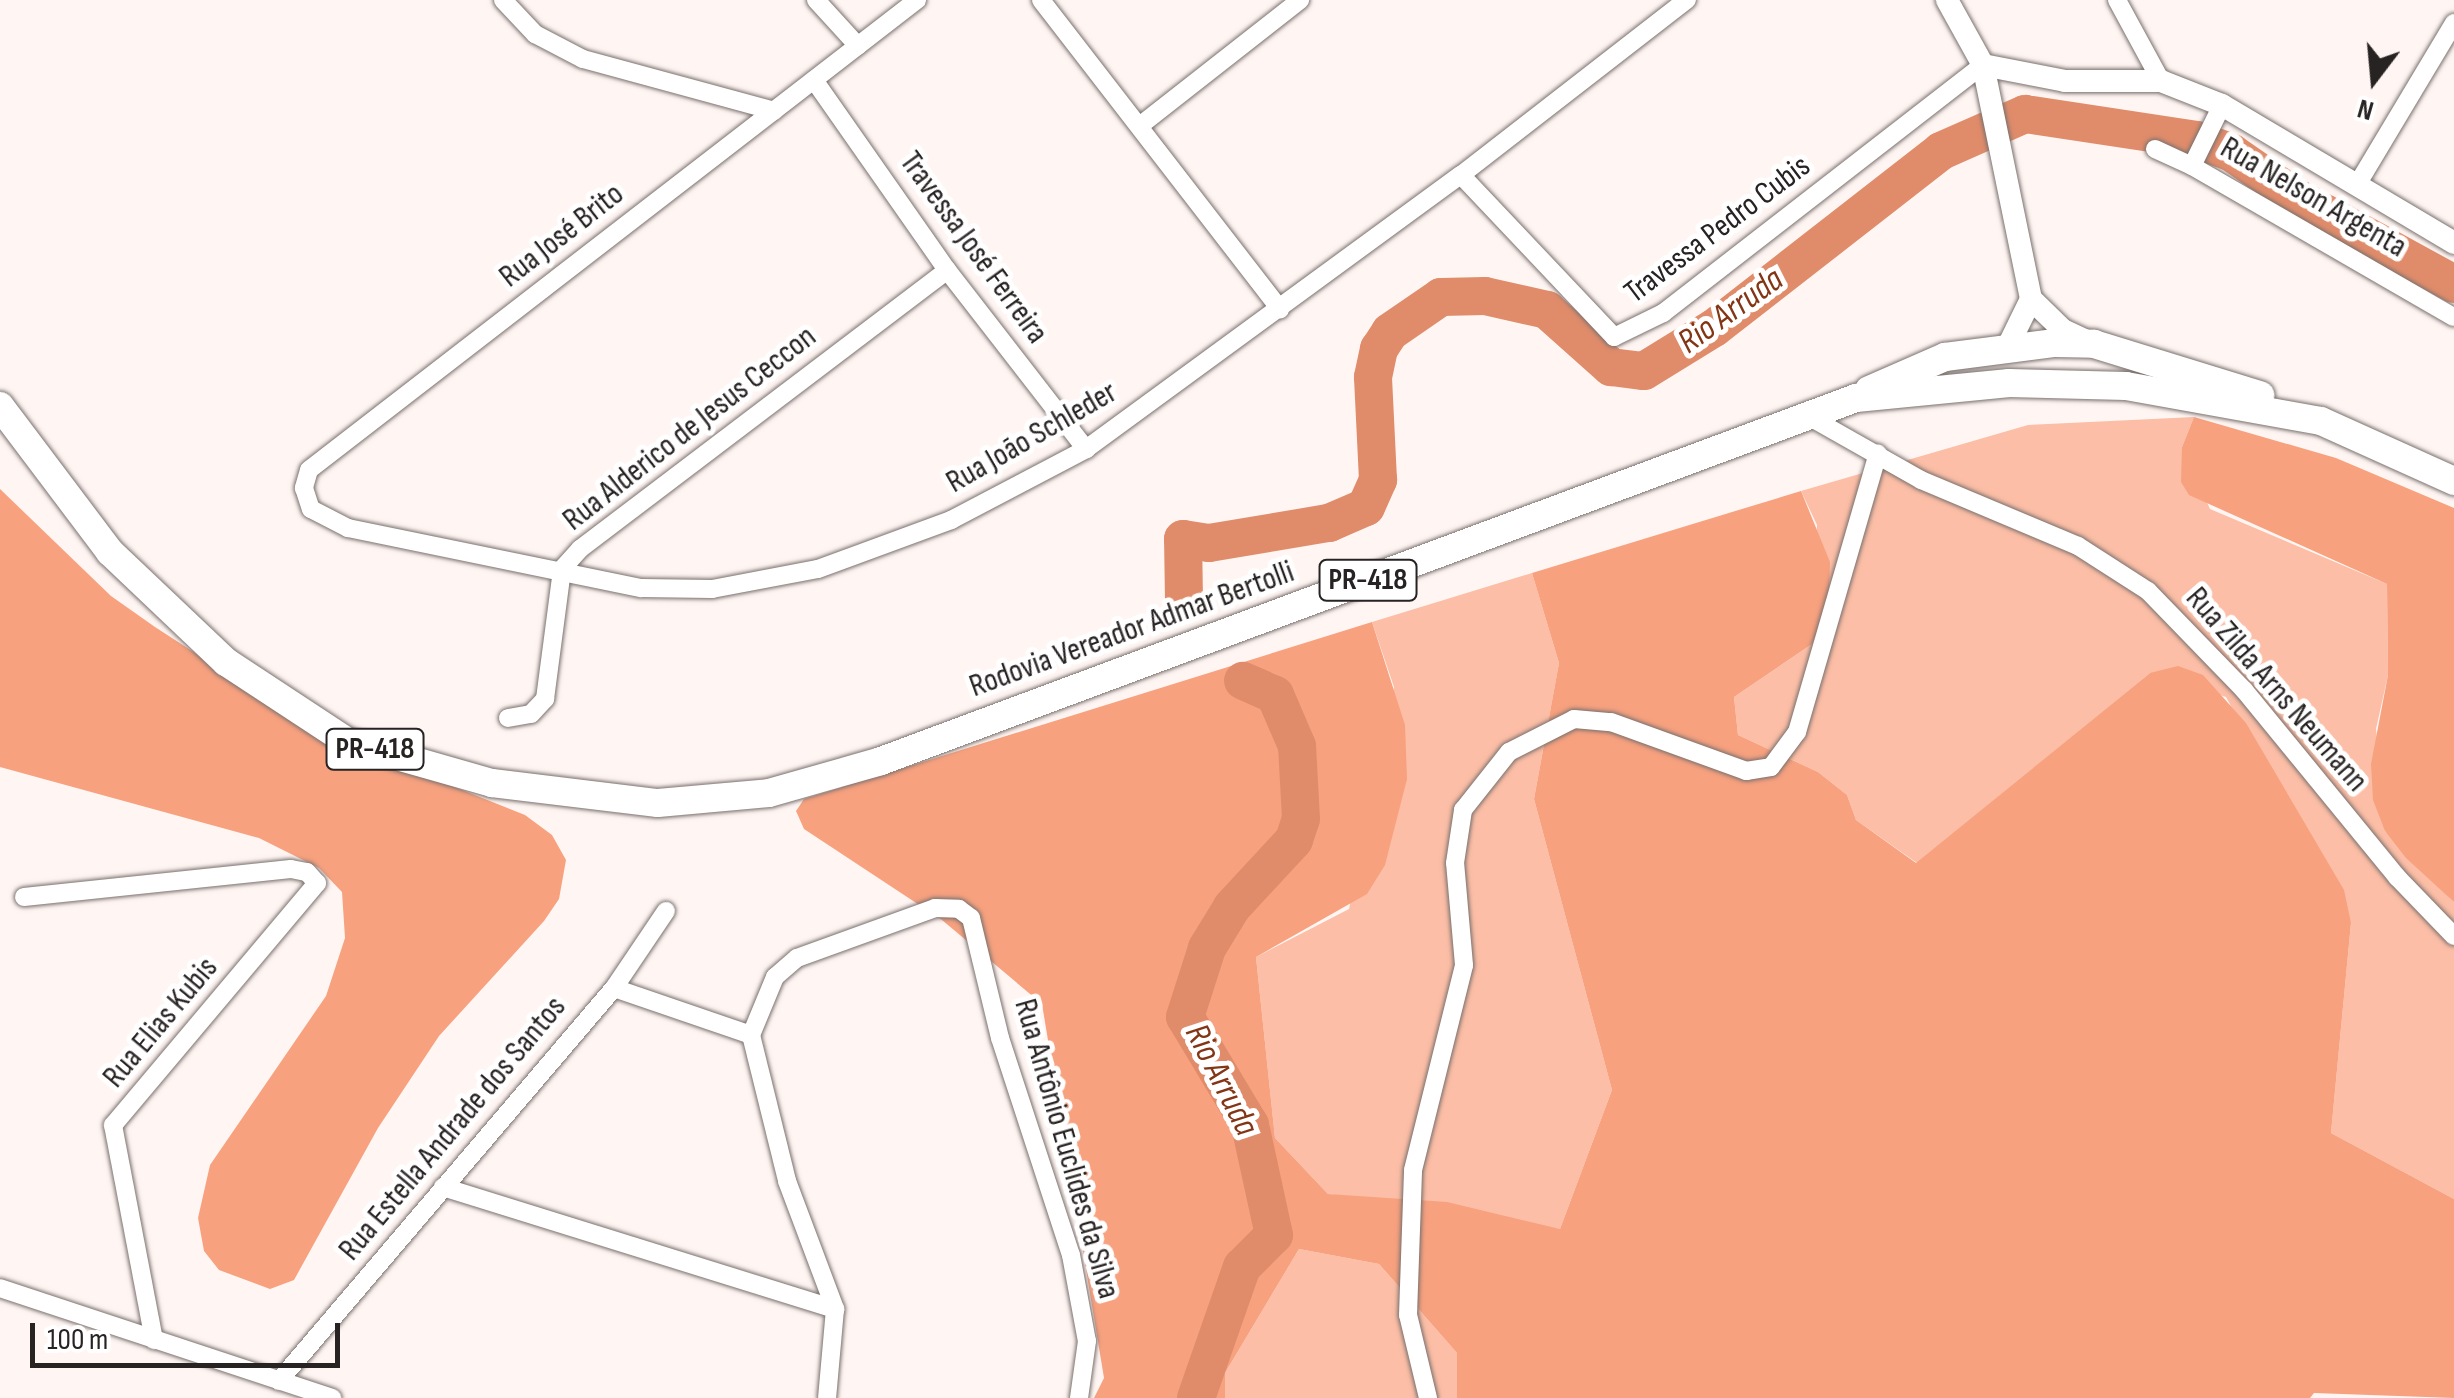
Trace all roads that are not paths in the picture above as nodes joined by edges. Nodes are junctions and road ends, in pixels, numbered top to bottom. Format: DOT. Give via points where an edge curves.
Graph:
graph roads {
  1 [pos="504,0"];
  2 [pos="816,0"];
  3 [pos="917,0"];
  4 [pos="1041,0"];
  5 [pos="1300,0"];
  6 [pos="1687,0"];
  7 [pos="1947,0"];
  8 [pos="2117,0"];
  9 [pos="2454,23"];
  10 [pos="858,46"];
  11 [pos="1984,65"];
  12 [pos="814,80"];
  13 [pos="2162,81"];
  14 [pos="2222,105"];
  15 [pos="774,111"];
  16 [pos="1142,124"];
  17 [pos="2155,149"];
  18 [pos="2192,166"];
  19 [pos="1462,175"];
  20 [pos="2357,185"];
  21 [pos="2454,243"];
  22 [pos="948,270"];
  23 [pos="2031,299"];
  24 [pos="1280,309"];
  25 [pos="2454,317"];
  26 [pos="2094,344"];
  27 [pos="2008,346"];
  28 [pos="1856,398"];
  29 [pos="0,406"];
  30 [pos="1808,416"];
  31 [pos="2321,421"];
  32 [pos="1086,449"];
  33 [pos="1878,454"];
  34 [pos="2454,482"];
  35 [pos="348,528"];
  36 [pos="562,569"];
  37 [pos="508,718"];
  38 [pos="24,897"];
  39 [pos="666,911"];
  40 [pos="2454,936"];
  41 [pos="614,988"];
  42 [pos="751,1035"];
  43 [pos="443,1186"];
  44 [pos="0,1288"];
  45 [pos="835,1310"];
  46 [pos="154,1340"];
  47 [pos="279,1381"];
  48 [pos="332,1398"];
  49 [pos="827,1398"];
  50 [pos="1080,1398"];
  51 [pos="1428,1398"];
  1 -- 15 [label="street" via="535,34 583,58"];
  2 -- 10 [label="street"];
  3 -- 10 [label="street, Rua José Brito"];
  4 -- 16 [label="street"];
  5 -- 16 [label="street"];
  6 -- 19 [label="street, Rua João Schleder"];
  7 -- 11 [label="main road"];
  8 -- 13 [label="street"];
  9 -- 20 [label="street"];
  10 -- 12 [label="street, Rua José Brito"];
  11 -- 13 [label="main road, Rua Nelson Argenta" via="2065,81"];
  11 -- 19 [label="street, Travessa Pedro Cubis" via="1663,313 1614,337"];
  11 -- 23 [label="main road"];
  12 -- 15 [label="street, Rua José Brito"];
  12 -- 22 [label="street, Travessa José Ferreira"];
  13 -- 14 [label="main road, Rua Nelson Argenta"];
  14 -- 18 [label="street, Rua Nelson Argenta"];
  14 -- 20 [label="main road, Rua Nelson Argenta"];
  15 -- 35 [label="street, Rua José Brito" via="308,470 304,488 311,509"];
  16 -- 24 [label="street"];
  17 -- 18 [label="street, Rua Nelson Argenta"];
  18 -- 25 [label="street, Rua Nelson Argenta"];
  19 -- 24 [label="street, Rua João Schleder"];
  20 -- 21 [label="main road, Rua Nelson Argenta"];
  22 -- 32 [label="street, Travessa José Ferreira"];
  22 -- 36 [label="street, Rua Alderico de Jesus Ceccon"];
  23 -- 26 [label="main road" via="2063,330"];
  23 -- 27 [label="main road"];
  24 -- 32 [label="street, Rua João Schleder"];
  26 -- 27 [label="highway"];
  26 -- 31 [label="highway" via="2242,386"];
  27 -- 28 [label="highway" via="1945,358"];
  28 -- 30 [label="highway, Rodovia Vereador Admar Bertolli / PR-418"];
  28 -- 31 [label="highway, Rodovia Vereador Admar Bertolli / PR-418" via="2009,382 2126,386"];
  29 -- 30 [label="highway, Rodovia Vereador Admar Bertolli / PR-418" via="110,552 226,662 348,742 492,783 658,803 768,793 881,761"];
  30 -- 33 [label="street, Rua Zilda Arns Neumann"];
  31 -- 34 [label="highway, Rodovia Vereador Admar Bertolli / PR-418"];
  32 -- 36 [label="street, Rua João Schleder" via="950,520 818,569 712,589 641,588"];
  33 -- 40 [label="street, Rua Zilda Arns Neumann" via="1921,480 2078,546 2148,591 2244,690 2397,877"];
  33 -- 51 [label="street" via="1798,732 1771,767 1746,771 1611,722 1574,719 1509,752 1463,810 1455,863 1464,964 1413,1170 1408,1315"];
  35 -- 36 [label="street, Rua João Schleder"];
  36 -- 37 [label="street, Rua Alderico de Jesus Ceccon" via="545,699 530,714"];
  38 -- 46 [label="street, Rua Elias Kubis" via="291,869 308,872 317,883 114,1125"];
  39 -- 41 [label="street, Rua Estella Andrade dos Santos"];
  41 -- 42 [label="street"];
  41 -- 43 [label="street, Rua Estella Andrade dos Santos"];
  42 -- 45 [label="street" via="786,1181"];
  42 -- 50 [label="street, Rua Antônio Euclides da Silva" via="774,976 797,958 935,908 959,909 971,918 1000,1038 1071,1255 1087,1341"];
  43 -- 45 [label="street"];
  43 -- 47 [label="street, Rua Estella Andrade dos Santos"];
  44 -- 46 [label="street"];
  45 -- 49 [label="street"];
  46 -- 47 [label="street"];
  47 -- 48 [label="street"];
}
